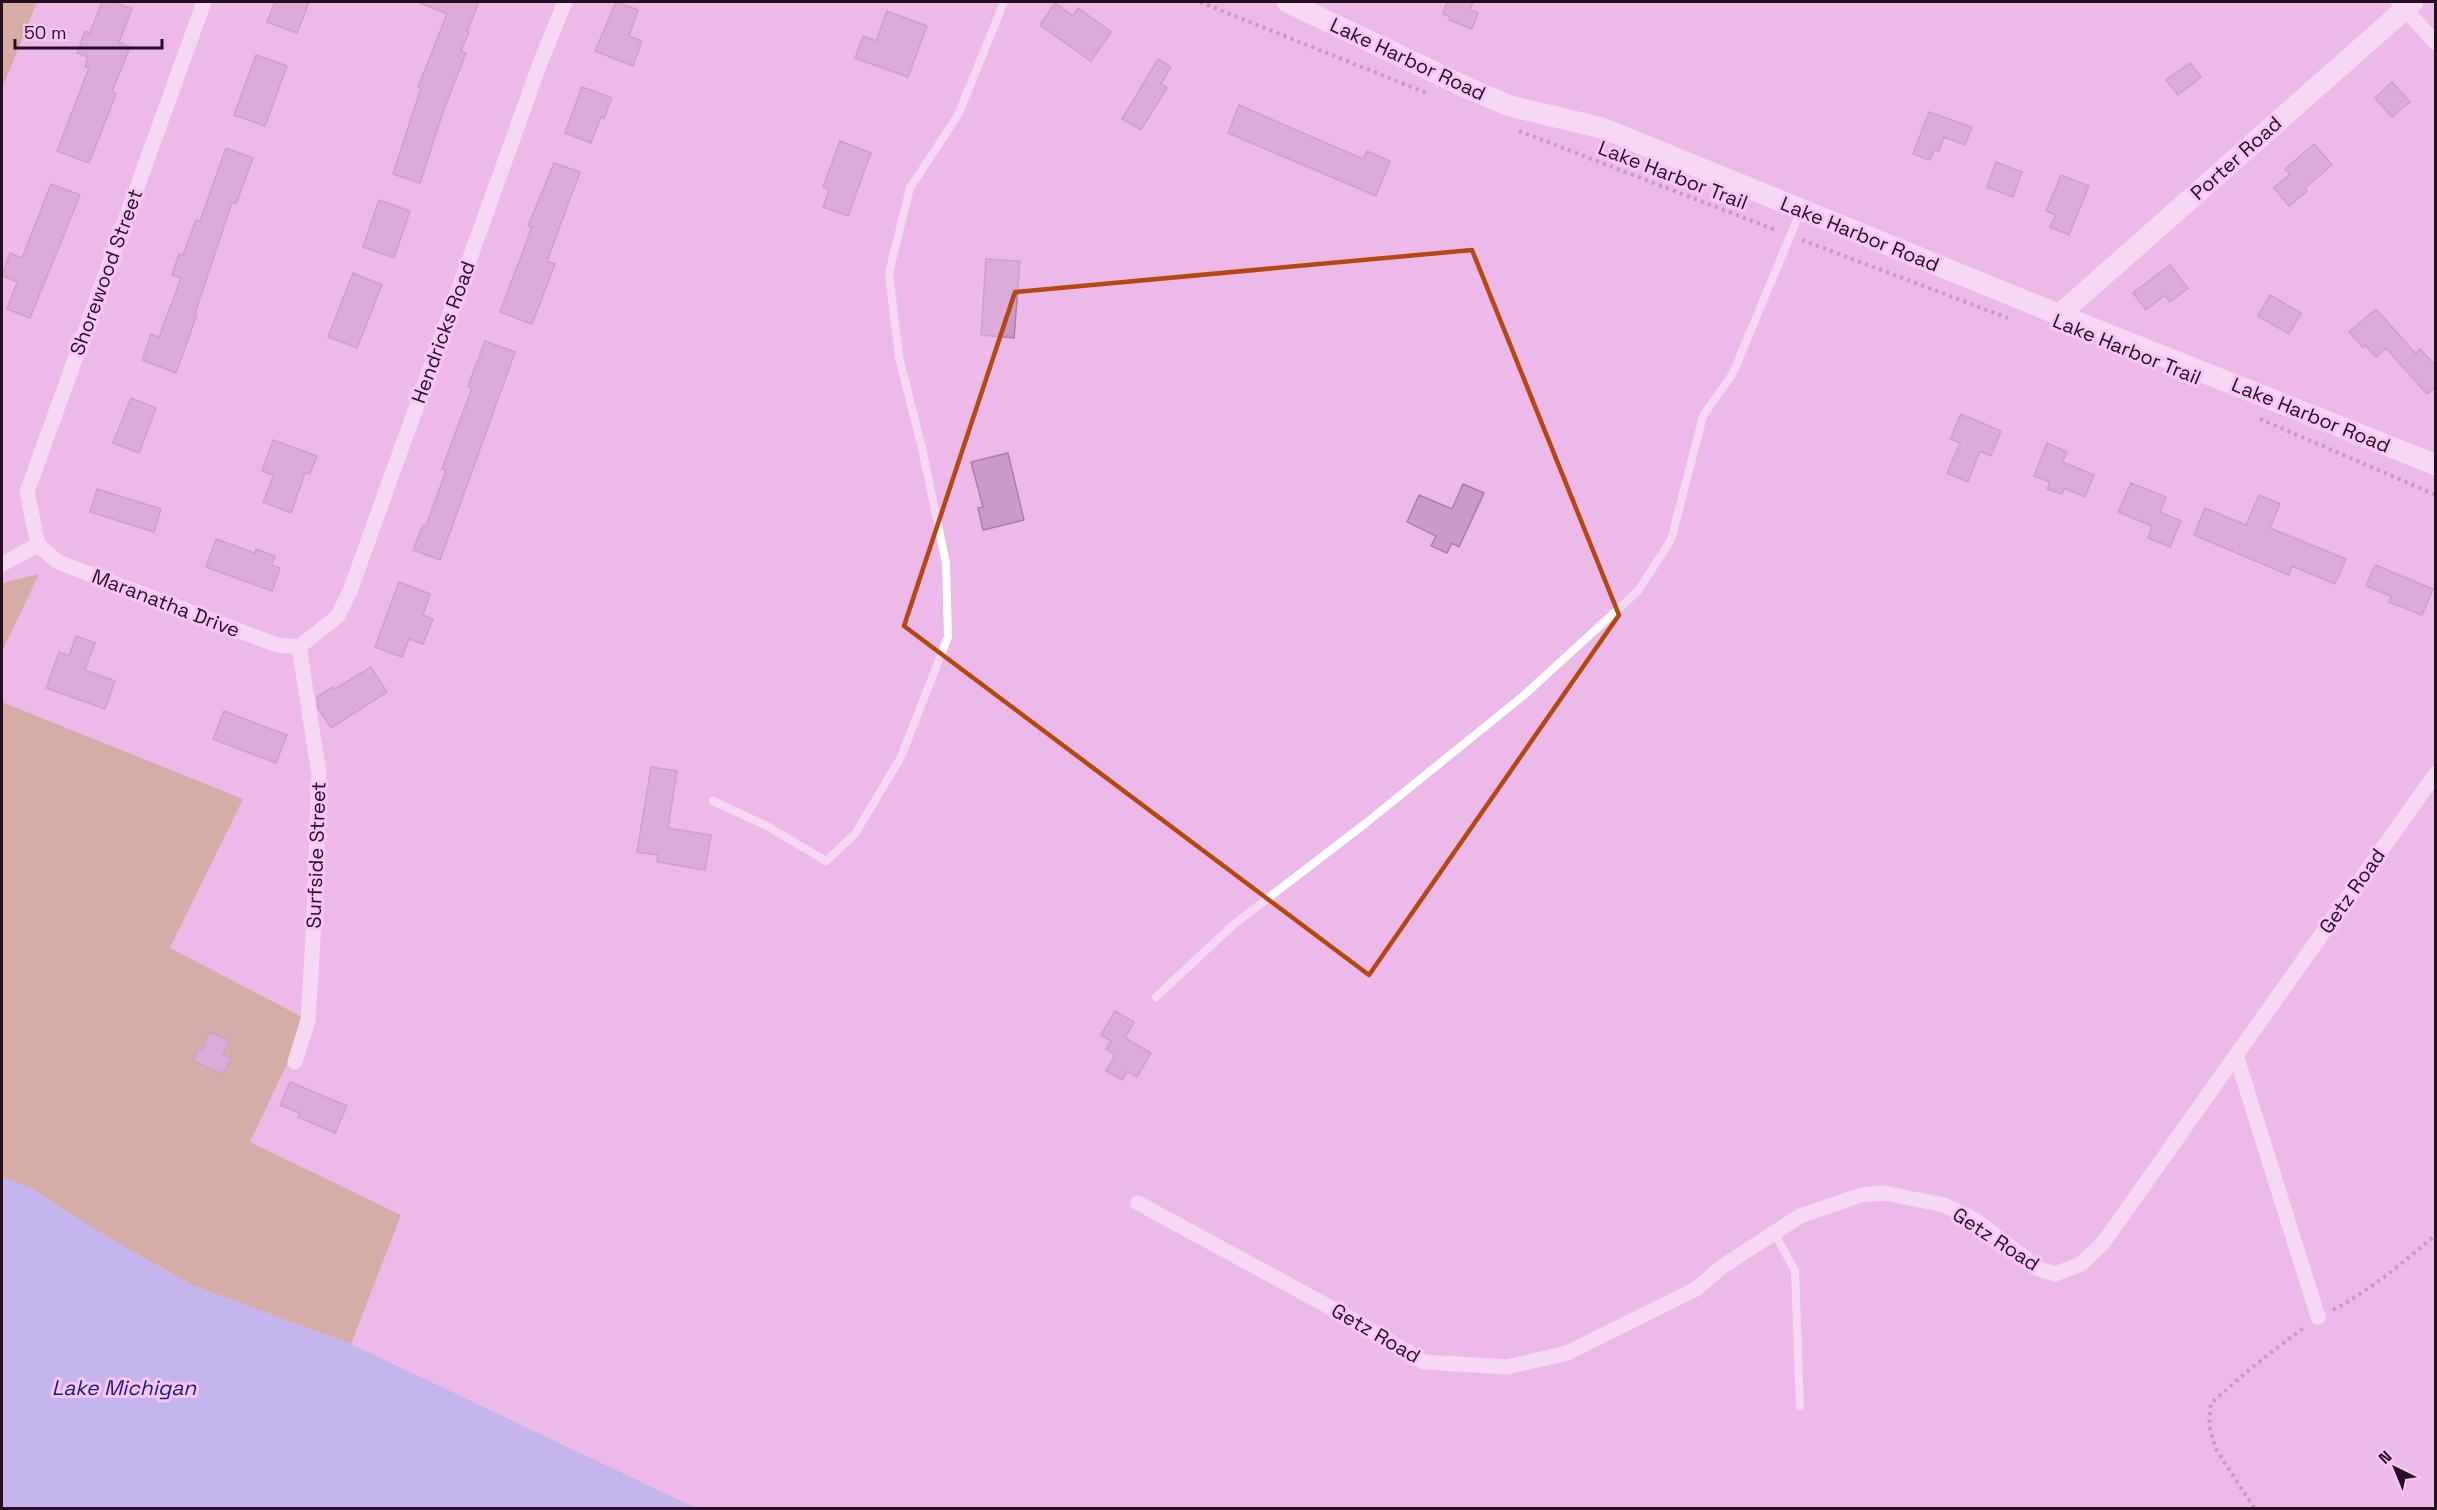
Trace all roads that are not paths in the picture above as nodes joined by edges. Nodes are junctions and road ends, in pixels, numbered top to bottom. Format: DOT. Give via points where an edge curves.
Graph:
graph roads {
  1 [pos="204,2"];
  2 [pos="565,2"];
  3 [pos="1004,2"];
  4 [pos="1287,2"];
  5 [pos="2405,4"];
  6 [pos="2436,43"];
  7 [pos="1801,210"];
  8 [pos="2059,315"];
  9 [pos="2436,465"];
  10 [pos="38,545"];
  11 [pos="2,564"];
  12 [pos="299,647"];
  13 [pos="2436,773"];
  14 [pos="713,801"];
  15 [pos="1156,997"];
  16 [pos="2236,1055"];
  17 [pos="295,1062"];
  18 [pos="1138,1203"];
  19 [pos="1774,1233"];
  20 [pos="2318,1317"];
  21 [pos="1800,1406"];
  1 -- 10 [label="street, Shorewood Street" via="27,492"];
  2 -- 12 [label="street, Hendricks Road" via="350,591 338,616"];
  3 -- 14 [label="lane" via="958,115 910,188 889,273 899,357 946,564 948,637 901,757 855,834 826,861"];
  4 -- 7 [label="street, Lake Harbor Road" via="1510,106 1602,128"];
  5 -- 6 [label="street"];
  5 -- 8 [label="street, Porter Road"];
  7 -- 8 [label="street, Lake Harbor Road"];
  7 -- 15 [label="lane" via="1733,373 1703,416 1671,540 1638,591 1523,696 1233,925"];
  8 -- 9 [label="street, Lake Harbor Road"];
  10 -- 11 [label="street"];
  10 -- 12 [label="street, Maranatha Drive" via="58,562 276,645"];
  12 -- 17 [label="street, Surfside Street" via="319,774 308,1020"];
  13 -- 16 [label="street, Getz Road"];
  16 -- 19 [label="street, Getz Road" via="2103,1243 2081,1264 2055,1274 2038,1269 1975,1220 1944,1205 1884,1193 1861,1195 1800,1216"];
  16 -- 20 [label="street"];
  18 -- 19 [label="street, Getz Road" via="1424,1362 1507,1367 1567,1353 1696,1289"];
  19 -- 21 [label="lane" via="1795,1271"];
}
